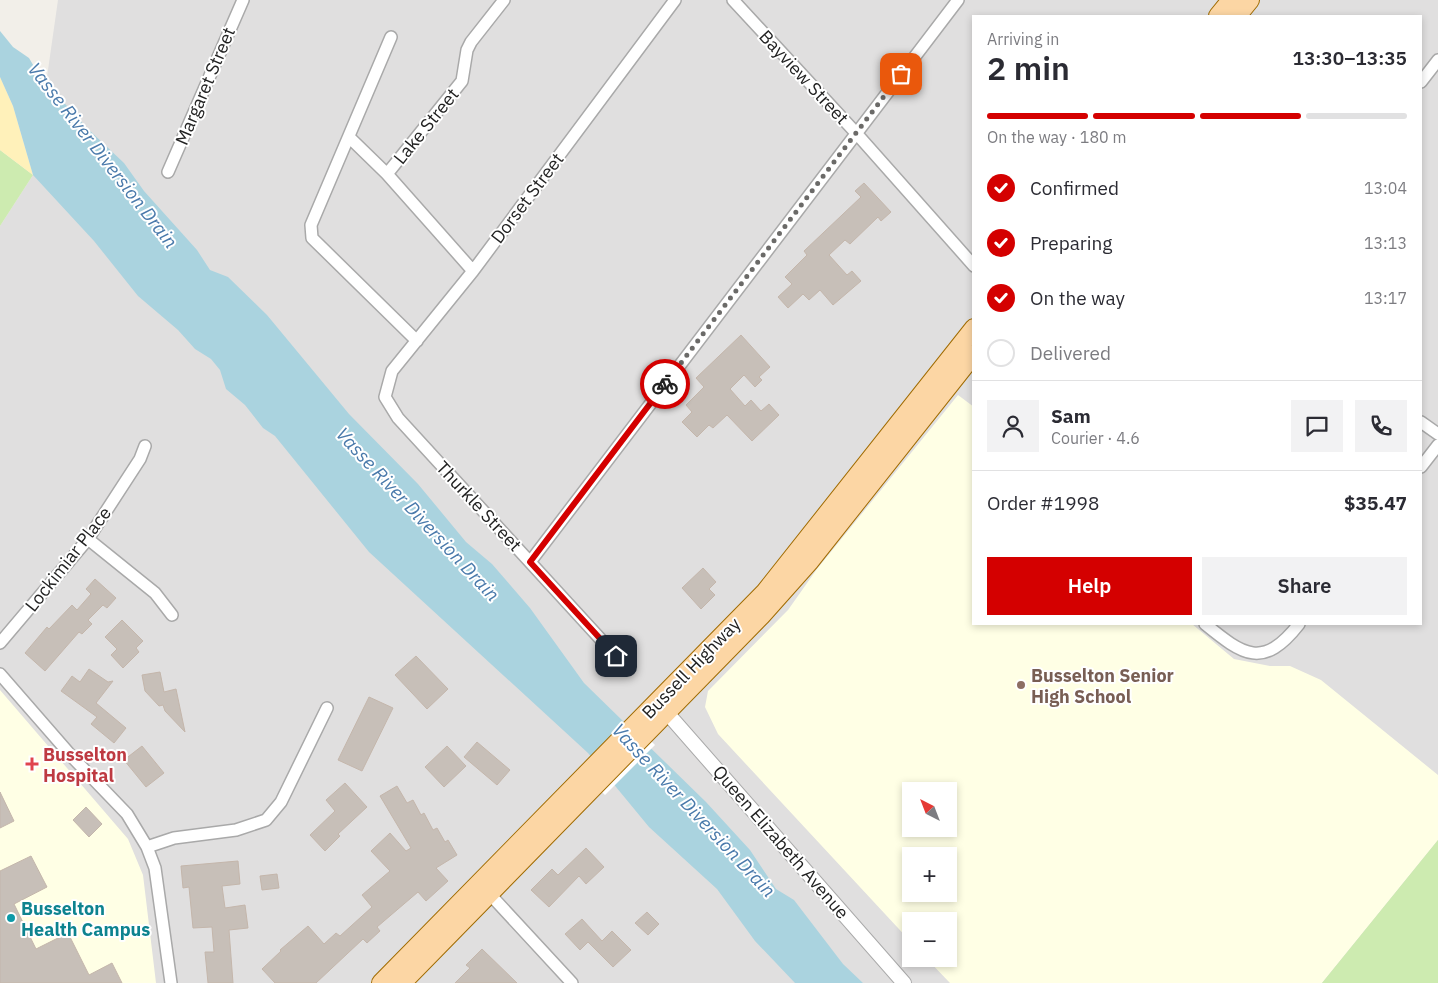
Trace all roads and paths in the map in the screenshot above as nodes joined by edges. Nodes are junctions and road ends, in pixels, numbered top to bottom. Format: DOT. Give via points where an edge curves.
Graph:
graph roads {
  1 [pos="243,0"];
  2 [pos="504,0"];
  3 [pos="675,0"];
  4 [pos="733,0"];
  5 [pos="958,0"];
  6 [pos="1231,0"];
  7 [pos="1250,0"];
  8 [pos="1219,15"];
  9 [pos="1238,15"];
  10 [pos="391,37"];
  11 [pos="1438,60"];
  12 [pos="1422,81"];
  13 [pos="856,133"];
  14 [pos="350,138"];
  15 [pos="168,172"];
  16 [pos="387,174"];
  17 [pos="972,264"];
  18 [pos="473,271"];
  19 [pos="972,331"];
  20 [pos="417,342"];
  21 [pos="972,357"];
  22 [pos="385,397"];
  23 [pos="1422,423"];
  24 [pos="1438,434"];
  25 [pos="1438,445"];
  26 [pos="145,446"];
  27 [pos="1422,466"];
  28 [pos="88,539"];
  29 [pos="530,562"];
  30 [pos="172,615"];
  31 [pos="1206,625"];
  32 [pos="1298,625"];
  33 [pos="0,643"];
  34 [pos="616,656"];
  35 [pos="0,674"];
  36 [pos="663,707"];
  37 [pos="327,708"];
  38 [pos="147,847"];
  39 [pos="484,888"];
  40 [pos="171,983"];
  41 [pos="381,983"];
  42 [pos="402,983"];
  43 [pos="572,983"];
  44 [pos="904,983"];
  1 -- 15 [label="street, Margaret Street"];
  2 -- 16 [label="street, Lake Street" via="471,42 462,82"];
  3 -- 18 [label="street, Dorset Street"];
  4 -- 13 [label="street, Bayview Street"];
  5 -- 13 [label="street"];
  6 -- 8 [label="main road"];
  7 -- 9 [label="main road"];
  10 -- 14 [label="street"];
  11 -- 12 [label="street"];
  13 -- 17 [label="street, Bayview Street"];
  13 -- 29 [label="street"];
  14 -- 16 [label="street"];
  14 -- 20 [label="street" via="311,225 312,238"];
  16 -- 18 [label="street"];
  18 -- 20 [label="street, Dorset Street"];
  19 -- 36 [label="main road, Bussell Highway" via="765,592"];
  20 -- 22 [label="street, Dorset Street" via="392,371"];
  21 -- 36 [label="main road, Bussell Highway" via="810,561 761,616"];
  22 -- 29 [label="street, Thurkle Street" via="398,418"];
  23 -- 24 [label="street"];
  25 -- 27 [label="street"];
  26 -- 28 [label="street, Lockimiar Place" via="140,459"];
  28 -- 30 [label="street" via="155,593"];
  28 -- 33 [label="street, Lockimiar Place"];
  29 -- 34 [label="street, Thurkle Street"];
  31 -- 32 [label="street" via="1233,646 1252,654 1275,646 1289,637"];
  35 -- 38 [label="street" via="74,760 127,814"];
  36 -- 39 [label="main road, Bussell Highway"];
  36 -- 44 [label="street, Queen Elizabeth Avenue"];
  37 -- 38 [label="street" via="282,802 266,820 236,830 174,838"];
  38 -- 40 [label="street" via="155,868"];
  39 -- 41 [label="main road, Bussell Highway"];
  39 -- 42 [label="main road, Bussell Highway"];
  39 -- 43 [label="street"];
}
